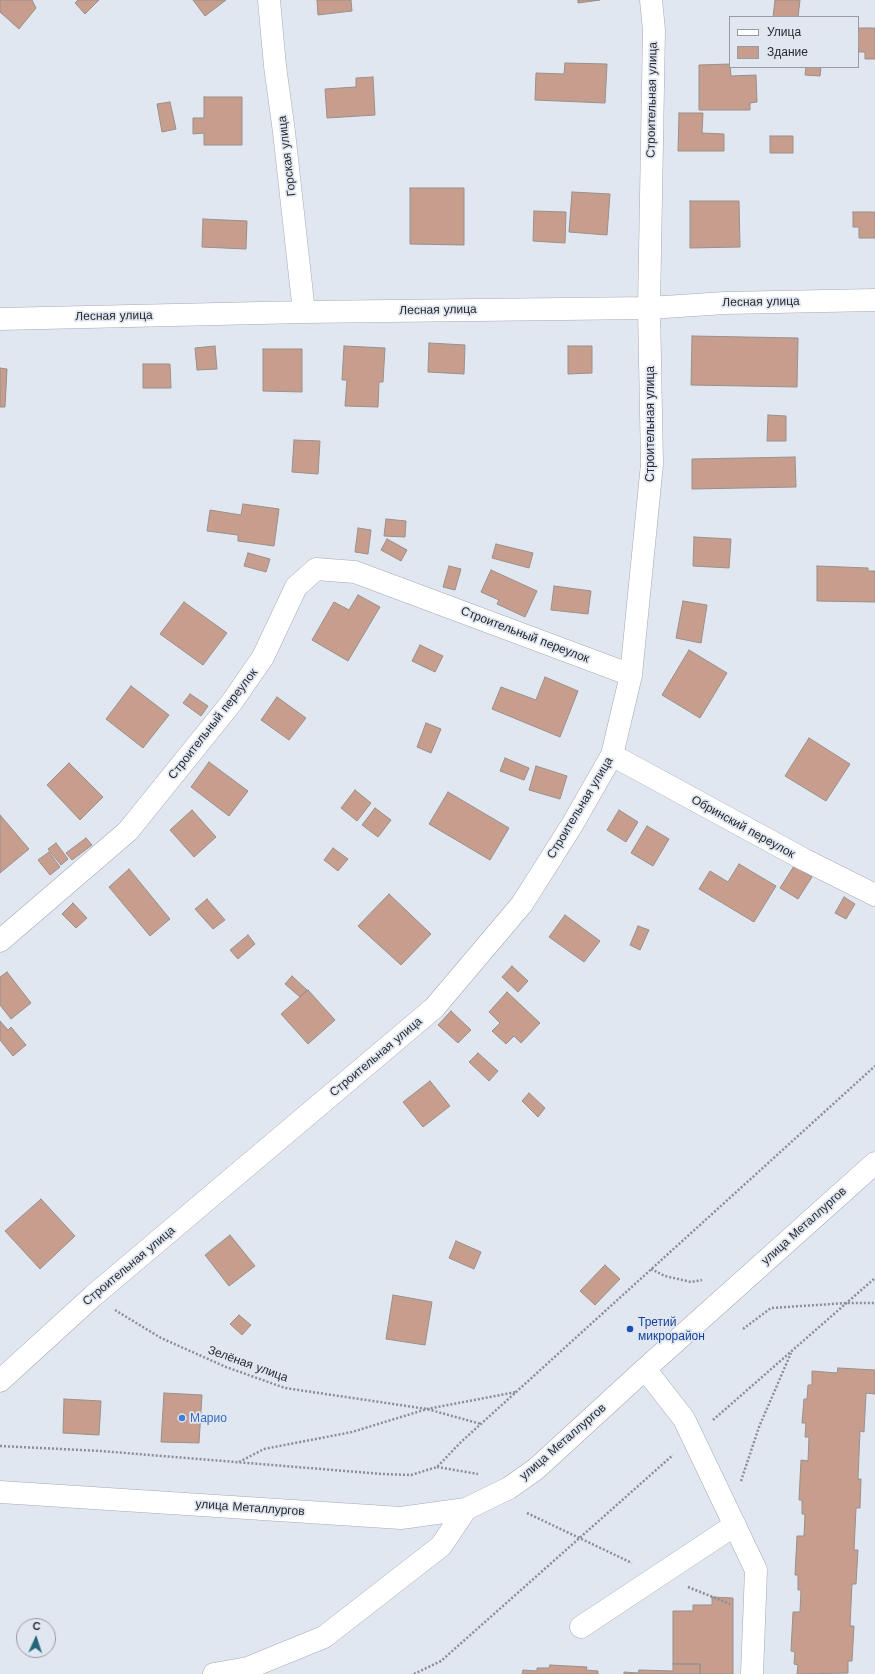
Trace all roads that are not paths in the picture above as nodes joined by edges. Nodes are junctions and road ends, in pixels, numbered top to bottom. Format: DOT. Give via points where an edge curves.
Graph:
graph roads {
  1 [pos="269,0"];
  2 [pos="651,0"];
  3 [pos="875,300"];
  4 [pos="649,308"];
  5 [pos="304,312"];
  6 [pos="0,319"];
  7 [pos="631,675"];
  8 [pos="612,755"];
  9 [pos="875,895"];
  10 [pos="0,941"];
  11 [pos="875,1163"];
  12 [pos="645,1369"];
  13 [pos="0,1381"];
  14 [pos="0,1492"];
  15 [pos="466,1510"];
  16 [pos="735,1525"];
  17 [pos="581,1627"];
  18 [pos="249,1671"];
  19 [pos="214,1674"];
  20 [pos="752,1674"];
  1 -- 5 [label="street, Горская улица"];
  2 -- 4 [label="street, Строительная улица" via="654,30"];
  3 -- 4 [label="street, Лесная улица" via="725,302"];
  4 -- 5 [label="street, Лесная улица"];
  4 -- 7 [label="street, Строительная улица" via="652,464"];
  5 -- 6 [label="street, Лесная улица"];
  7 -- 8 [label="street, Строительная улица"];
  7 -- 10 [label="street, Строительный переулок" via="355,572 316,569 296,587 264,657 232,702 128,831"];
  8 -- 9 [label="street, Обринский переулок"];
  8 -- 13 [label="street, Строительная улица" via="522,904 434,1008 93,1296"];
  11 -- 12 [label="street, улица Металлургов"];
  12 -- 15 [label="street, улица Металлургов" via="536,1469 509,1488"];
  12 -- 16 [label="street" via="684,1419"];
  14 -- 15 [label="street, улица Металлургов" via="401,1518"];
  15 -- 18 [label="street" via="441,1546 324,1637"];
  16 -- 17 [label="street"];
  16 -- 20 [label="street" via="756,1570"];
  18 -- 19 [label="street"];
}
